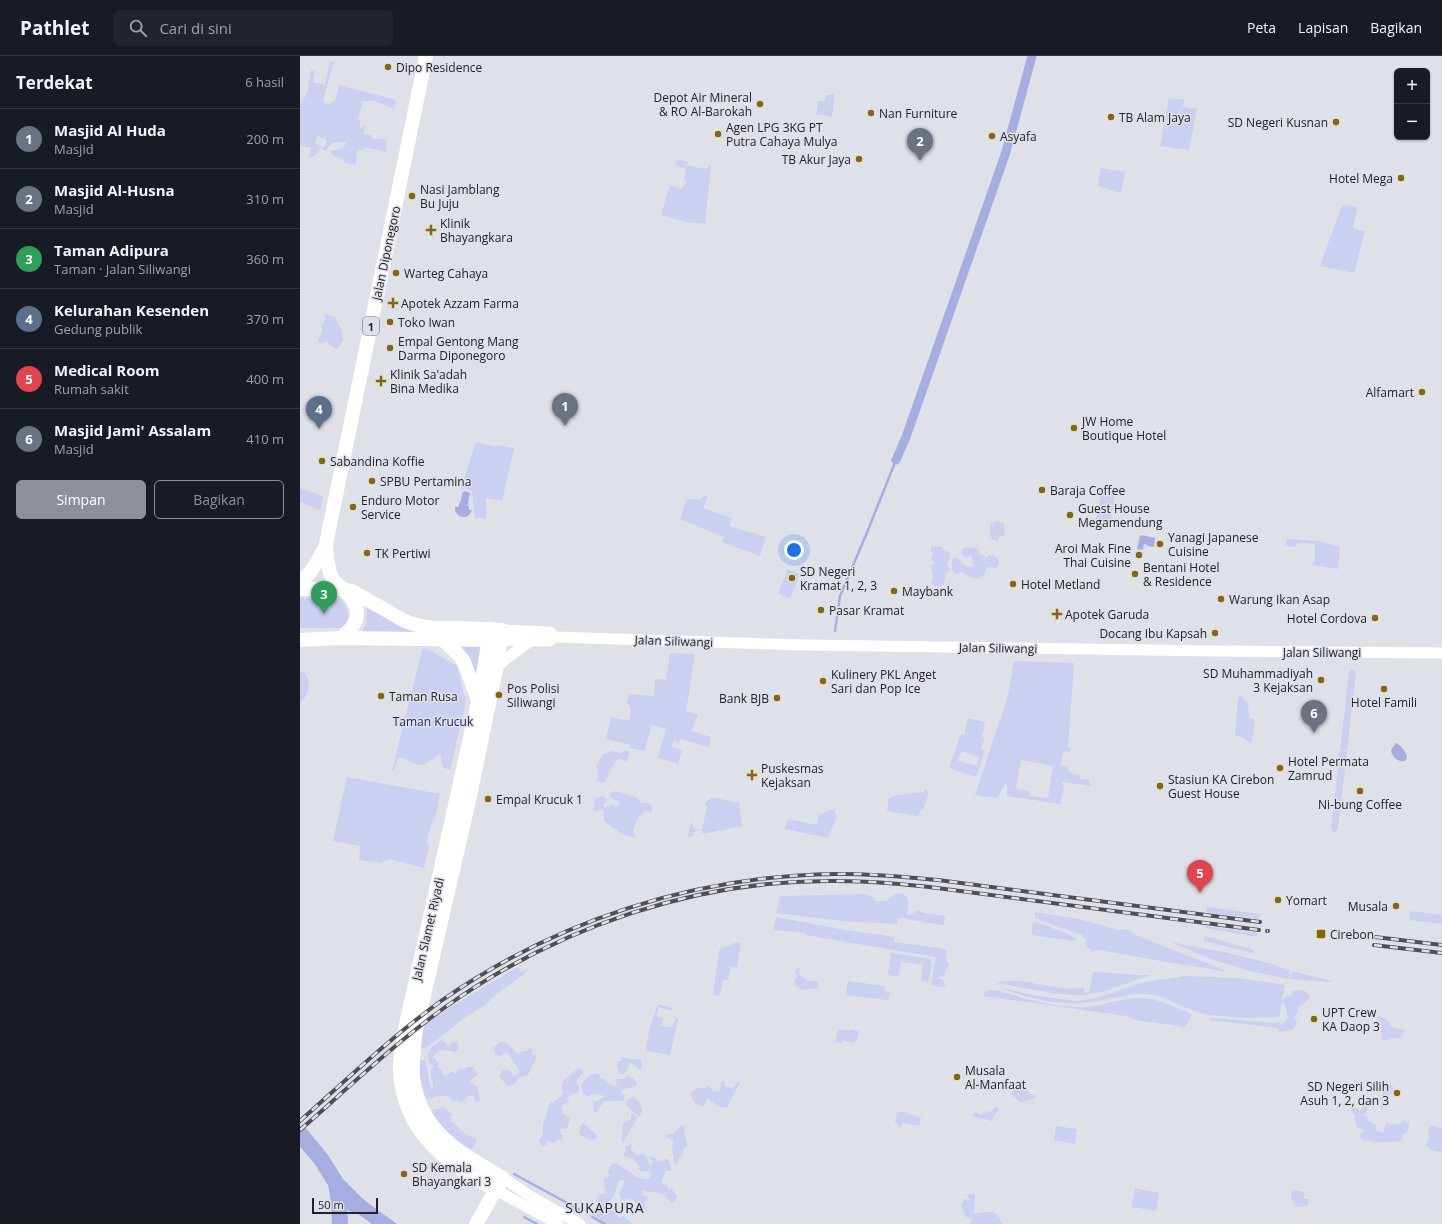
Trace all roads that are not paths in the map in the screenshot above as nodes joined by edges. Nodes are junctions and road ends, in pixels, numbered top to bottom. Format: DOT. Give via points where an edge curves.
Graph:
graph roads {
  1 [pos="426,56"];
  2 [pos="326,544"];
  3 [pos="300,583"];
  4 [pos="342,588"];
  5 [pos="300,589"];
  6 [pos="496,635"];
  7 [pos="554,637"];
  8 [pos="341,638"];
  9 [pos="300,640"];
  10 [pos="443,640"];
  11 [pos="530,641"];
  12 [pos="1442,652"];
  13 [pos="496,670"];
  14 [pos="478,702"];
  15 [pos="499,1184"];
  16 [pos="476,1224"];
  17 [pos="558,1224"];
  18 [pos="580,1224"];
  1 -- 2 [label="highway, Jalan Diponegoro / 1"];
  2 -- 3 [label="highway, 1" via="312,570"];
  2 -- 4 [label="highway, 1" via="332,578"];
  4 -- 5 [label="highway, Jalan Siliwangi"];
  4 -- 6 [label="highway, Jalan Siliwangi" via="360,595 410,623"];
  4 -- 8 [label="highway, 1" via="353,600 357,610 354,624"];
  6 -- 7 [label="main road, Jalan Siliwangi" via="550,632"];
  6 -- 10 [label="highway, Jalan Siliwangi"];
  6 -- 11 [label="main road, Jalan Siliwangi"];
  6 -- 13 [label="highway, Jalan Slamet Riyadi"];
  6 -- 14 [label="highway, Jalan Slamet Riyadi"];
  7 -- 11 [label="main road, Jalan Siliwangi" via="549,641"];
  7 -- 12 [label="main road, Jalan Siliwangi" via="815,645"];
  8 -- 9 [label="highway, Jalan Siliwangi"];
  8 -- 10 [label="highway, Jalan Siliwangi"];
  10 -- 14 [label="highway" via="464,662"];
  11 -- 13 [label="main road"];
  13 -- 15 [label="highway, Jalan Slamet Riyadi" via="416,1030 413,1068 417,1096 433,1128"];
  14 -- 15 [label="highway, Jalan Slamet Riyadi" via="405,1029 400,1068 404,1096 424,1137 438,1152 471,1177"];
  15 -- 16 [label="highway"];
  15 -- 17 [label="main road"];
  15 -- 18 [label="main road" via="535,1199"];
}
